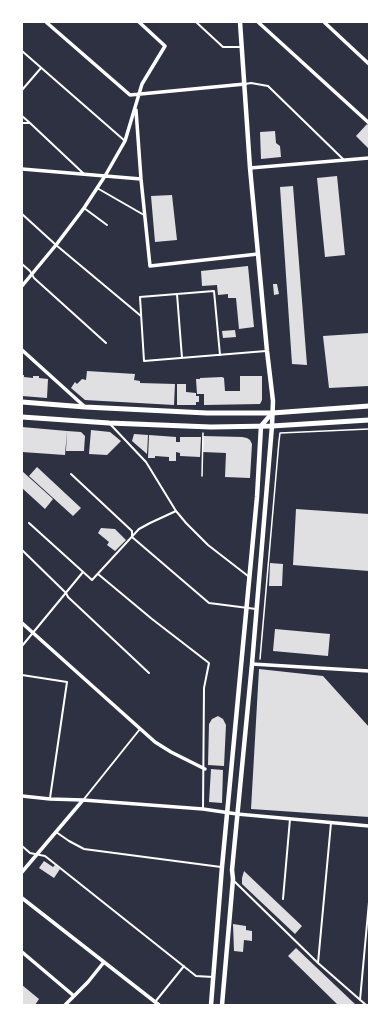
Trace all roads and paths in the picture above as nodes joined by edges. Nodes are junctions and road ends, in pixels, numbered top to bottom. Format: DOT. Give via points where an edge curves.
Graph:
graph roads {
  1 [pos="46,22"];
  2 [pos="139,22"];
  3 [pos="196,22"];
  4 [pos="240,22"];
  5 [pos="258,22"];
  6 [pos="324,22"];
  7 [pos="242,47"];
  8 [pos="22,51"];
  9 [pos="369,64"];
  10 [pos="41,68"];
  11 [pos="245,84"];
  12 [pos="22,90"];
  13 [pos="139,94"];
  14 [pos="135,107"];
  15 [pos="22,116"];
  16 [pos="22,123"];
  17 [pos="30,123"];
  18 [pos="369,123"];
  19 [pos="125,141"];
  20 [pos="369,158"];
  21 [pos="344,160"];
  22 [pos="250,168"];
  23 [pos="22,169"];
  24 [pos="85,175"];
  25 [pos="105,176"];
  26 [pos="141,179"];
  27 [pos="97,188"];
  28 [pos="84,208"];
  29 [pos="22,214"];
  30 [pos="144,215"];
  31 [pos="107,225"];
  32 [pos="56,245"];
  33 [pos="258,254"];
  34 [pos="22,264"];
  35 [pos="32,274"];
  36 [pos="22,286"];
  37 [pos="176,294"];
  38 [pos="141,316"];
  39 [pos="106,343"];
  40 [pos="22,350"];
  41 [pos="267,351"];
  42 [pos="220,355"];
  43 [pos="182,358"];
  44 [pos="22,402"];
  45 [pos="369,406"];
  46 [pos="85,407"];
  47 [pos="272,412"];
  48 [pos="22,416"];
  49 [pos="369,420"];
  50 [pos="110,423"];
  51 [pos="261,426"];
  52 [pos="272,426"];
  53 [pos="203,427"];
  54 [pos="369,429"];
  55 [pos="71,474"];
  56 [pos="202,476"];
  57 [pos="176,511"];
  58 [pos="29,523"];
  59 [pos="132,537"];
  60 [pos="22,550"];
  61 [pos="83,572"];
  62 [pos="98,574"];
  63 [pos="249,577"];
  64 [pos="66,593"];
  65 [pos="247,608"];
  66 [pos="256,609"];
  67 [pos="22,623"];
  68 [pos="34,633"];
  69 [pos="22,646"];
  70 [pos="252,664"];
  71 [pos="260,665"];
  72 [pos="369,671"];
  73 [pos="148,673"];
  74 [pos="22,675"];
  75 [pos="140,729"];
  76 [pos="204,768"];
  77 [pos="22,796"];
  78 [pos="50,799"];
  79 [pos="83,800"];
  80 [pos="203,809"];
  81 [pos="228,813"];
  82 [pos="237,814"];
  83 [pos="290,819"];
  84 [pos="332,822"];
  85 [pos="369,826"];
  86 [pos="56,832"];
  87 [pos="22,846"];
  88 [pos="38,854"];
  89 [pos="222,867"];
  90 [pos="22,872"];
  91 [pos="232,879"];
  92 [pos="22,898"];
  93 [pos="283,899"];
  94 [pos="369,902"];
  95 [pos="22,952"];
  96 [pos="104,962"];
  97 [pos="318,963"];
  98 [pos="184,966"];
  99 [pos="214,977"];
  100 [pos="74,996"];
  101 [pos="360,1000"];
  102 [pos="157,1004"];
  103 [pos="65,1005"];
  104 [pos="212,1005"];
  105 [pos="222,1005"];
  106 [pos="366,1005"];
  1 -- 13 [label="street" via="130,95"];
  2 -- 13 [label="street" via="164,46"];
  3 -- 7 [label="lane" via="223,47"];
  4 -- 7 [label="street"];
  5 -- 18 [label="street"];
  6 -- 9 [label="street"];
  7 -- 11 [label="street"];
  8 -- 10 [label="lane"];
  10 -- 12 [label="lane"];
  10 -- 19 [label="lane"];
  11 -- 13 [label="street"];
  11 -- 21 [label="lane" via="268,86"];
  11 -- 22 [label="street"];
  13 -- 14 [label="street"];
  14 -- 19 [label="street"];
  14 -- 26 [label="street"];
  15 -- 17 [label="lane"];
  16 -- 17 [label="lane"];
  17 -- 24 [label="lane"];
  19 -- 25 [label="street"];
  20 -- 21 [label="street"];
  21 -- 22 [label="street"];
  22 -- 33 [label="street"];
  23 -- 24 [label="street"];
  24 -- 25 [label="street"];
  25 -- 26 [label="street"];
  25 -- 27 [label="street"];
  26 -- 30 [label="street"];
  27 -- 28 [label="street"];
  27 -- 30 [label="lane"];
  28 -- 31 [label="lane"];
  28 -- 32 [label="street"];
  29 -- 32 [label="lane"];
  30 -- 33 [label="street" via="150,266"];
  32 -- 35 [label="street"];
  32 -- 38 [label="lane"];
  33 -- 41 [label="street"];
  34 -- 35 [label="lane"];
  35 -- 36 [label="street"];
  35 -- 39 [label="lane"];
  37 -- 38 [label="lane" via="140,297"];
  37 -- 42 [label="lane" via="214,291"];
  37 -- 43 [label="lane"];
  38 -- 43 [label="lane" via="144,361"];
  40 -- 46 [label="street"];
  41 -- 42 [label="lane"];
  41 -- 47 [label="street"];
  42 -- 43 [label="lane"];
  44 -- 46 [label="main road"];
  45 -- 47 [label="main road"];
  46 -- 47 [label="main road" via="207,413"];
  47 -- 51 [label="street"];
  47 -- 52 [label="street"];
  48 -- 50 [label="main road"];
  49 -- 52 [label="main road"];
  50 -- 53 [label="main road"];
  50 -- 57 [label="lane" via="146,462"];
  51 -- 52 [label="main road"];
  51 -- 53 [label="main road"];
  51 -- 63 [label="street"];
  52 -- 66 [label="street"];
  53 -- 56 [label="path"];
  54 -- 71 [label="path" via="280,433"];
  55 -- 59 [label="lane" via="132,531"];
  57 -- 59 [label="lane" via="150,523"];
  57 -- 63 [label="lane" via="208,545"];
  58 -- 61 [label="lane"];
  59 -- 62 [label="lane"];
  59 -- 65 [label="lane" via="209,603"];
  60 -- 64 [label="lane"];
  61 -- 62 [label="lane" via="92,580"];
  61 -- 64 [label="lane"];
  62 -- 76 [label="lane" via="209,663 204,688"];
  63 -- 65 [label="street"];
  64 -- 68 [label="lane"];
  64 -- 73 [label="lane"];
  65 -- 66 [label="lane"];
  65 -- 81 [label="street"];
  66 -- 70 [label="street"];
  67 -- 68 [label="street"];
  68 -- 69 [label="lane"];
  68 -- 75 [label="street"];
  70 -- 71 [label="street"];
  70 -- 82 [label="street"];
  71 -- 72 [label="street"];
  74 -- 78 [label="lane" via="67,682"];
  75 -- 76 [label="street" via="171,752"];
  75 -- 79 [label="lane"];
  76 -- 80 [label="lane"];
  77 -- 78 [label="street"];
  78 -- 79 [label="street"];
  79 -- 80 [label="street"];
  79 -- 86 [label="street"];
  80 -- 81 [label="street"];
  81 -- 82 [label="street"];
  81 -- 89 [label="street"];
  82 -- 83 [label="street"];
  82 -- 91 [label="street"];
  83 -- 84 [label="street"];
  83 -- 93 [label="lane"];
  84 -- 85 [label="street"];
  84 -- 97 [label="lane"];
  86 -- 88 [label="street"];
  86 -- 89 [label="lane" via="84,849"];
  87 -- 88 [label="lane" via="30,853"];
  88 -- 90 [label="street"];
  88 -- 98 [label="lane" via="45,856"];
  89 -- 99 [label="street"];
  91 -- 97 [label="lane"];
  91 -- 105 [label="street"];
  92 -- 96 [label="street"];
  94 -- 101 [label="lane"];
  95 -- 100 [label="street"];
  96 -- 100 [label="street"];
  96 -- 102 [label="street"];
  97 -- 101 [label="lane"];
  98 -- 99 [label="lane" via="196,976"];
  98 -- 102 [label="lane"];
  99 -- 104 [label="street"];
  100 -- 103 [label="street"];
  101 -- 106 [label="lane"];
}
